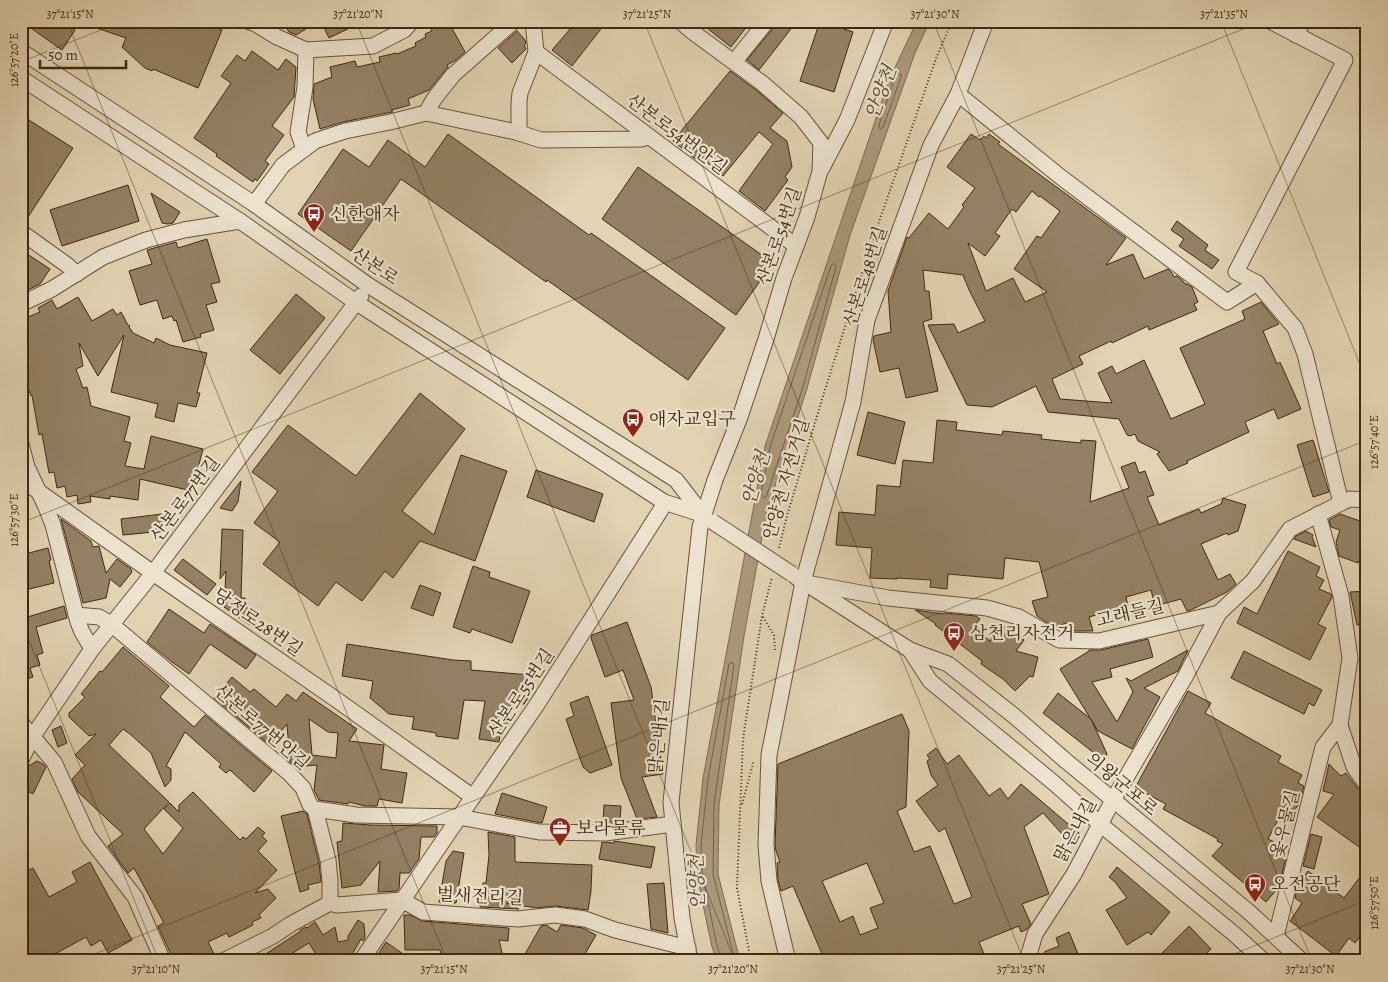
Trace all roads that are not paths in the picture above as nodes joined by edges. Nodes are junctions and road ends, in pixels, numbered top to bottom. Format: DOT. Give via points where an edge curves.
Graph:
graph roads {
  1 [pos="247,21"];
  2 [pos="412,21"];
  3 [pos="514,21"];
  4 [pos="533,21"];
  5 [pos="680,21"];
  6 [pos="767,21"];
  7 [pos="886,21"];
  8 [pos="986,21"];
  9 [pos="1270,21"];
  10 [pos="1303,21"];
  11 [pos="1296,35"];
  12 [pos="306,50"];
  13 [pos="21,51"];
  14 [pos="536,52"];
  15 [pos="734,62"];
  16 [pos="21,78"];
  17 [pos="958,94"];
  18 [pos="426,113"];
  19 [pos="519,133"];
  20 [pos="648,137"];
  21 [pos="304,149"];
  22 [pos="820,171"];
  23 [pos="254,204"];
  24 [pos="240,221"];
  25 [pos="21,232"];
  26 [pos="796,246"];
  27 [pos="77,274"];
  28 [pos="1257,283"];
  29 [pos="368,285"];
  30 [pos="357,303"];
  31 [pos="21,304"];
  32 [pos="21,444"];
  33 [pos="21,479"];
  34 [pos="40,492"];
  35 [pos="1367,500"];
  36 [pos="664,502"];
  37 [pos="1341,503"];
  38 [pos="1318,514"];
  39 [pos="708,518"];
  40 [pos="153,573"];
  41 [pos="798,578"];
  42 [pos="1219,613"];
  43 [pos="76,615"];
  44 [pos="112,624"];
  45 [pos="92,649"];
  46 [pos="910,650"];
  47 [pos="21,723"];
  48 [pos="1340,725"];
  49 [pos="33,736"];
  50 [pos="21,760"];
  51 [pos="1367,785"];
  52 [pos="472,797"];
  53 [pos="1112,800"];
  54 [pos="315,809"];
  55 [pos="459,817"];
  56 [pos="673,824"];
  57 [pos="1100,824"];
  58 [pos="402,900"];
  59 [pos="330,903"];
  60 [pos="1276,936"];
  61 [pos="689,954"];
  62 [pos="163,961"];
  63 [pos="223,961"];
  64 [pos="361,961"];
  65 [pos="788,961"];
  66 [pos="1027,961"];
  67 [pos="1264,961"];
  68 [pos="1302,961"];
  1 -- 12 [label="street"];
  2 -- 12 [label="street" via="404,30 373,46"];
  3 -- 18 [label="street" via="453,75"];
  4 -- 14 [label="street"];
  5 -- 15 [label="street, 산본로54번길"];
  6 -- 15 [label="street"];
  7 -- 22 [label="street" via="847,120"];
  8 -- 17 [label="street, 산본로48번길"];
  9 -- 11 [label="street"];
  10 -- 11 [label="street"];
  11 -- 28 [label="street" via="1345,60 1236,272"];
  12 -- 21 [label="street" via="305,87 298,132"];
  13 -- 23 [label="street, 산본로"];
  14 -- 19 [label="street" via="520,93"];
  14 -- 20 [label="street, 산본로54번안길"];
  15 -- 22 [label="street, 산본로54번길" via="801,117 821,144"];
  16 -- 24 [label="street"];
  17 -- 28 [label="street" via="1062,178 1227,302"];
  17 -- 41 [label="street, 산본로48번길" via="931,145 867,320 853,402"];
  18 -- 19 [label="street"];
  18 -- 21 [label="street" via="344,131 315,141"];
  19 -- 20 [label="street" via="541,140"];
  20 -- 26 [label="street, 산본로54번안길"];
  21 -- 23 [label="street" via="283,165"];
  22 -- 26 [label="street, 산본로54번길"];
  23 -- 29 [label="street, 산본로"];
  24 -- 27 [label="street" via="146,240 103,257"];
  24 -- 30 [label="street"];
  25 -- 27 [label="street"];
  26 -- 39 [label="street, 산본로54번길"];
  27 -- 31 [label="street"];
  28 -- 37 [label="street" via="1295,328 1305,354"];
  29 -- 30 [label="street, 산본로77번길"];
  29 -- 39 [label="street, 산본로" via="676,480"];
  30 -- 36 [label="street"];
  30 -- 40 [label="street, 산본로77번길"];
  32 -- 34 [label="street" via="27,467"];
  33 -- 34 [label="street, 당정로28번길"];
  34 -- 40 [label="street, 당정로28번길"];
  34 -- 43 [label="street" via="53,525"];
  35 -- 37 [label="street"];
  36 -- 39 [label="street"];
  36 -- 52 [label="street, 산본로55번길" via="536,706"];
  37 -- 38 [label="street"];
  38 -- 42 [label="street" via="1290,529 1253,581"];
  38 -- 48 [label="street" via="1341,596 1350,658"];
  39 -- 41 [label="street, 의왕군포로, bridge"];
  39 -- 56 [label="street, 맑은내1길" via="700,527 694,574 671,802"];
  40 -- 44 [label="street, 산본로77번길"];
  40 -- 52 [label="street, 당정로28번길"];
  41 -- 42 [label="street, 고래들길" via="888,598 987,608 1019,618 1058,640 1099,641"];
  41 -- 46 [label="street, 의왕군포로"];
  41 -- 65 [label="street" via="769,755 766,845 769,881"];
  42 -- 53 [label="street, 맑은내길"];
  43 -- 44 [label="street" via="99,617"];
  43 -- 45 [label="street"];
  44 -- 45 [label="street, 산본로77번길"];
  44 -- 54 [label="street, 산본로77번안길" via="290,773"];
  45 -- 49 [label="street, 산본로77번길"];
  46 -- 53 [label="street, 의왕군포로" via="948,664"];
  46 -- 57 [label="street, 의왕군포로" via="930,682"];
  47 -- 49 [label="street"];
  48 -- 51 [label="street" via="1354,766"];
  48 -- 60 [label="street, 옻우물길" via="1323,747"];
  49 -- 50 [label="street, 산본로77번길"];
  49 -- 62 [label="street" via="54,762 88,836 136,897"];
  52 -- 55 [label="street, 산본로55번길"];
  53 -- 57 [label="street, 맑은내길"];
  53 -- 60 [label="street, 의왕군포로"];
  54 -- 55 [label="street" via="356,815"];
  54 -- 59 [label="street, 산본로77번안길" via="328,860"];
  55 -- 56 [label="street" via="539,832 605,833"];
  55 -- 58 [label="street, 산본로55번길"];
  56 -- 61 [label="street, 맑은내1길" via="682,918"];
  57 -- 66 [label="street, 맑은내길" via="1074,874 1035,934"];
  57 -- 67 [label="street, 의왕군포로"];
  58 -- 59 [label="street"];
  58 -- 61 [label="street, 벌새전리길" via="423,912 518,919 555,915 585,918"];
  58 -- 64 [label="street, 산본로55번길"];
  59 -- 63 [label="street"];
  60 -- 68 [label="street, 의왕군포로"];
}
